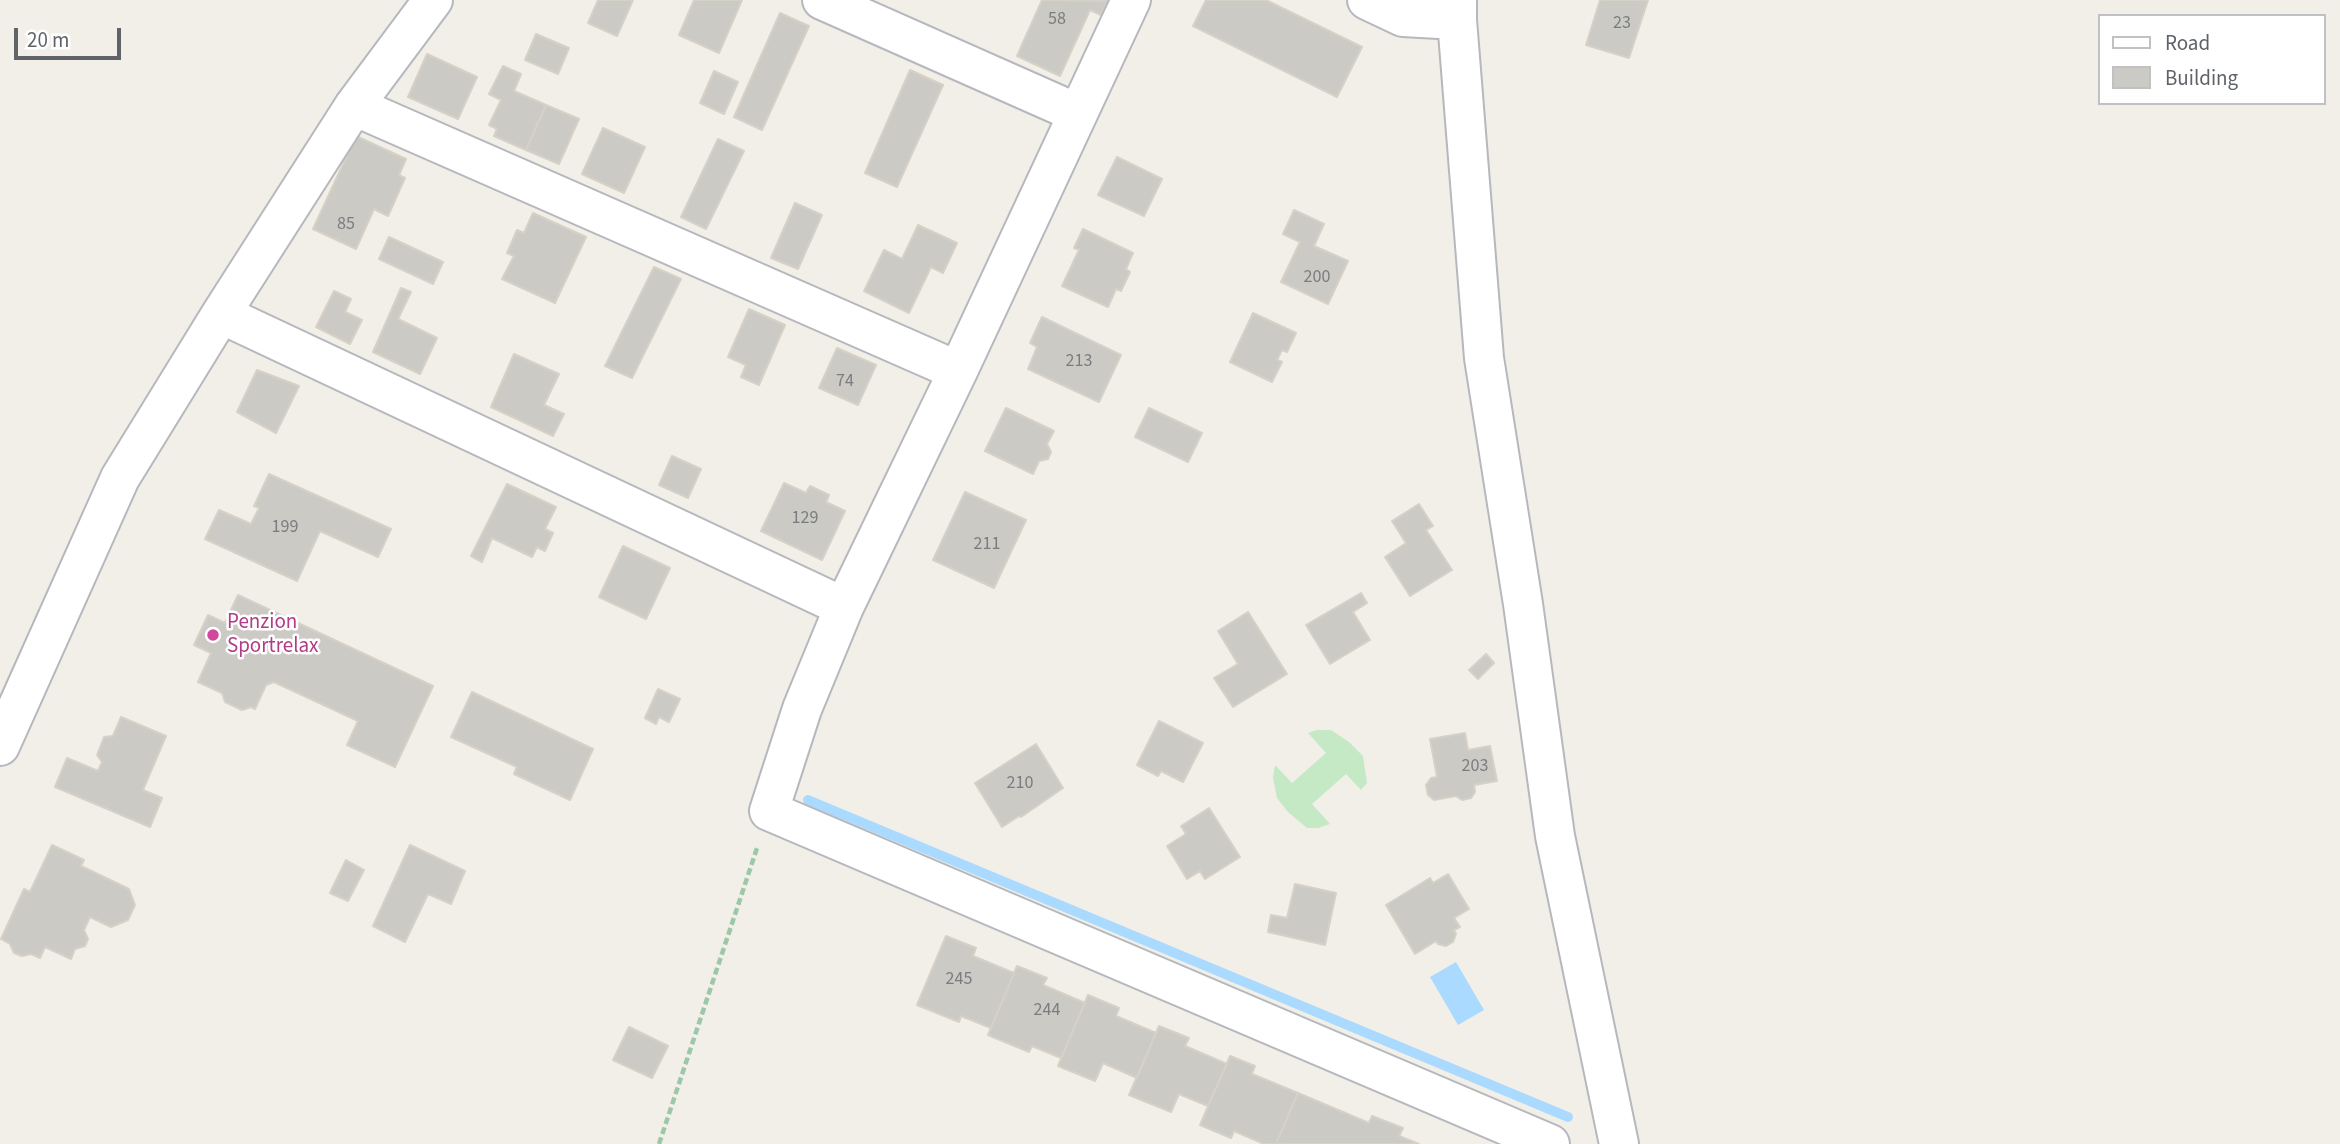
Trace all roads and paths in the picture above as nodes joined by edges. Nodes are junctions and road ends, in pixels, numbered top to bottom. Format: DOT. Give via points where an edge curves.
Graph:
graph roads {
  1 [pos="433,0"];
  2 [pos="822,0"];
  3 [pos="1131,0"];
  4 [pos="1367,0"];
  5 [pos="1457,10"];
  6 [pos="354,106"];
  7 [pos="1077,113"];
  8 [pos="221,314"];
  9 [pos="958,371"];
  10 [pos="844,607"];
  11 [pos="0,746"];
  12 [pos="769,811"];
  13 [pos="659,1144"];
  14 [pos="1550,1144"];
  15 [pos="1619,1144"];
  1 -- 6 [label="street"];
  2 -- 7 [label="street"];
  3 -- 7 [label="street"];
  4 -- 5 [label="street" via="1403,17"];
  5 -- 15 [label="street" via="1484,358 1555,836"];
  6 -- 8 [label="street"];
  6 -- 9 [label="street"];
  7 -- 9 [label="street"];
  8 -- 10 [label="street"];
  8 -- 11 [label="street" via="120,478"];
  9 -- 10 [label="street"];
  10 -- 12 [label="street" via="802,709"];
  12 -- 13 [label="path"];
  12 -- 14 [label="street"];
}
